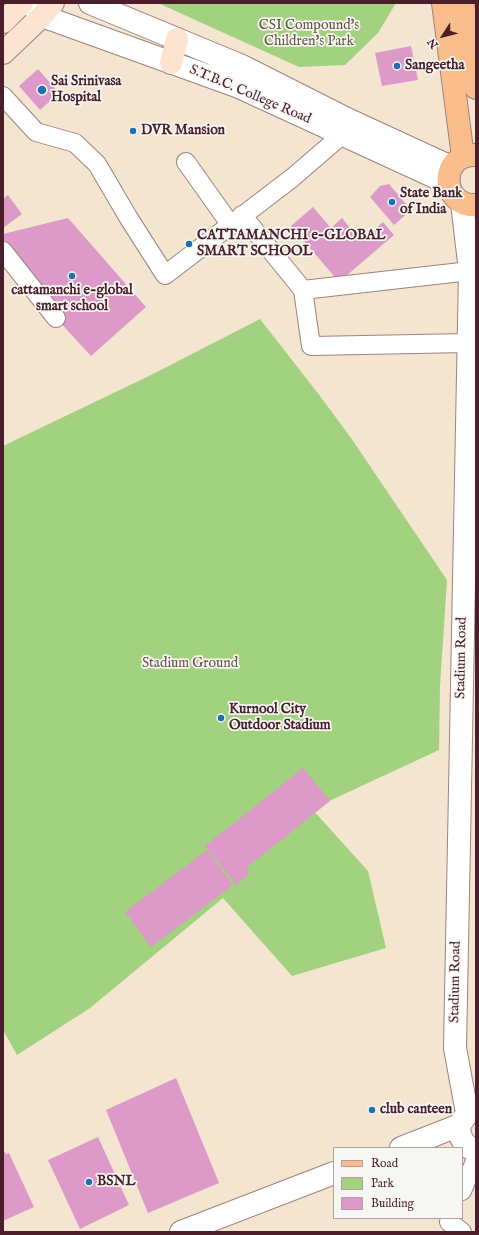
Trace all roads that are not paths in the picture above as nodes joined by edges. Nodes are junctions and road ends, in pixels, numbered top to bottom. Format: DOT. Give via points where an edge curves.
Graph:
graph roads {
  1 [pos="22,3"];
  2 [pos="90,3"];
  3 [pos="443,3"];
  4 [pos="463,3"];
  5 [pos="42,7"];
  6 [pos="3,22"];
  7 [pos="177,39"];
  8 [pos="3,53"];
  9 [pos="171,63"];
  10 [pos="476,88"];
  11 [pos="3,96"];
  12 [pos="342,135"];
  13 [pos="186,162"];
  14 [pos="459,166"];
  15 [pos="469,204"];
  16 [pos="236,220"];
  17 [pos="3,251"];
  18 [pos="470,271"];
  19 [pos="303,290"];
  20 [pos="56,318"];
  21 [pos="468,343"];
  22 [pos="468,1116"];
  23 [pos="403,1147"];
  24 [pos="476,1151"];
  25 [pos="476,1159"];
  26 [pos="333,1173"];
  27 [pos="463,1190"];
  28 [pos="184,1231"];
  1 -- 6 [label="main road"];
  2 -- 7 [label="street"];
  3 -- 14 [label="main road"];
  4 -- 10 [label="main road"];
  5 -- 8 [label="main road"];
  5 -- 9 [label="street, S.T.B.C. College Road"];
  7 -- 9 [label="main road"];
  7 -- 14 [label="street" via="242,66 349,120"];
  9 -- 12 [label="street, S.T.B.C. College Road" via="239,87"];
  11 -- 16 [label="street" via="36,132 75,143 97,164 165,275"];
  12 -- 14 [label="street, S.T.B.C. College Road"];
  12 -- 16 [label="street" via="292,178"];
  13 -- 16 [label="street"];
  14 -- 15 [label="main road" via="451,191 455,198"];
  15 -- 18 [label="street, Stadium Road"];
  16 -- 19 [label="street"];
  17 -- 20 [label="street"];
  18 -- 19 [label="street"];
  18 -- 21 [label="street, Stadium Road"];
  19 -- 21 [label="street" via="311,346"];
  21 -- 22 [label="street, Stadium Road" via="455,1048"];
  22 -- 23 [label="street"];
  22 -- 24 [label="street, Stadium Road" via="460,1132 466,1146"];
  25 -- 27 [label="street"];
  26 -- 28 [label="street"];
}
